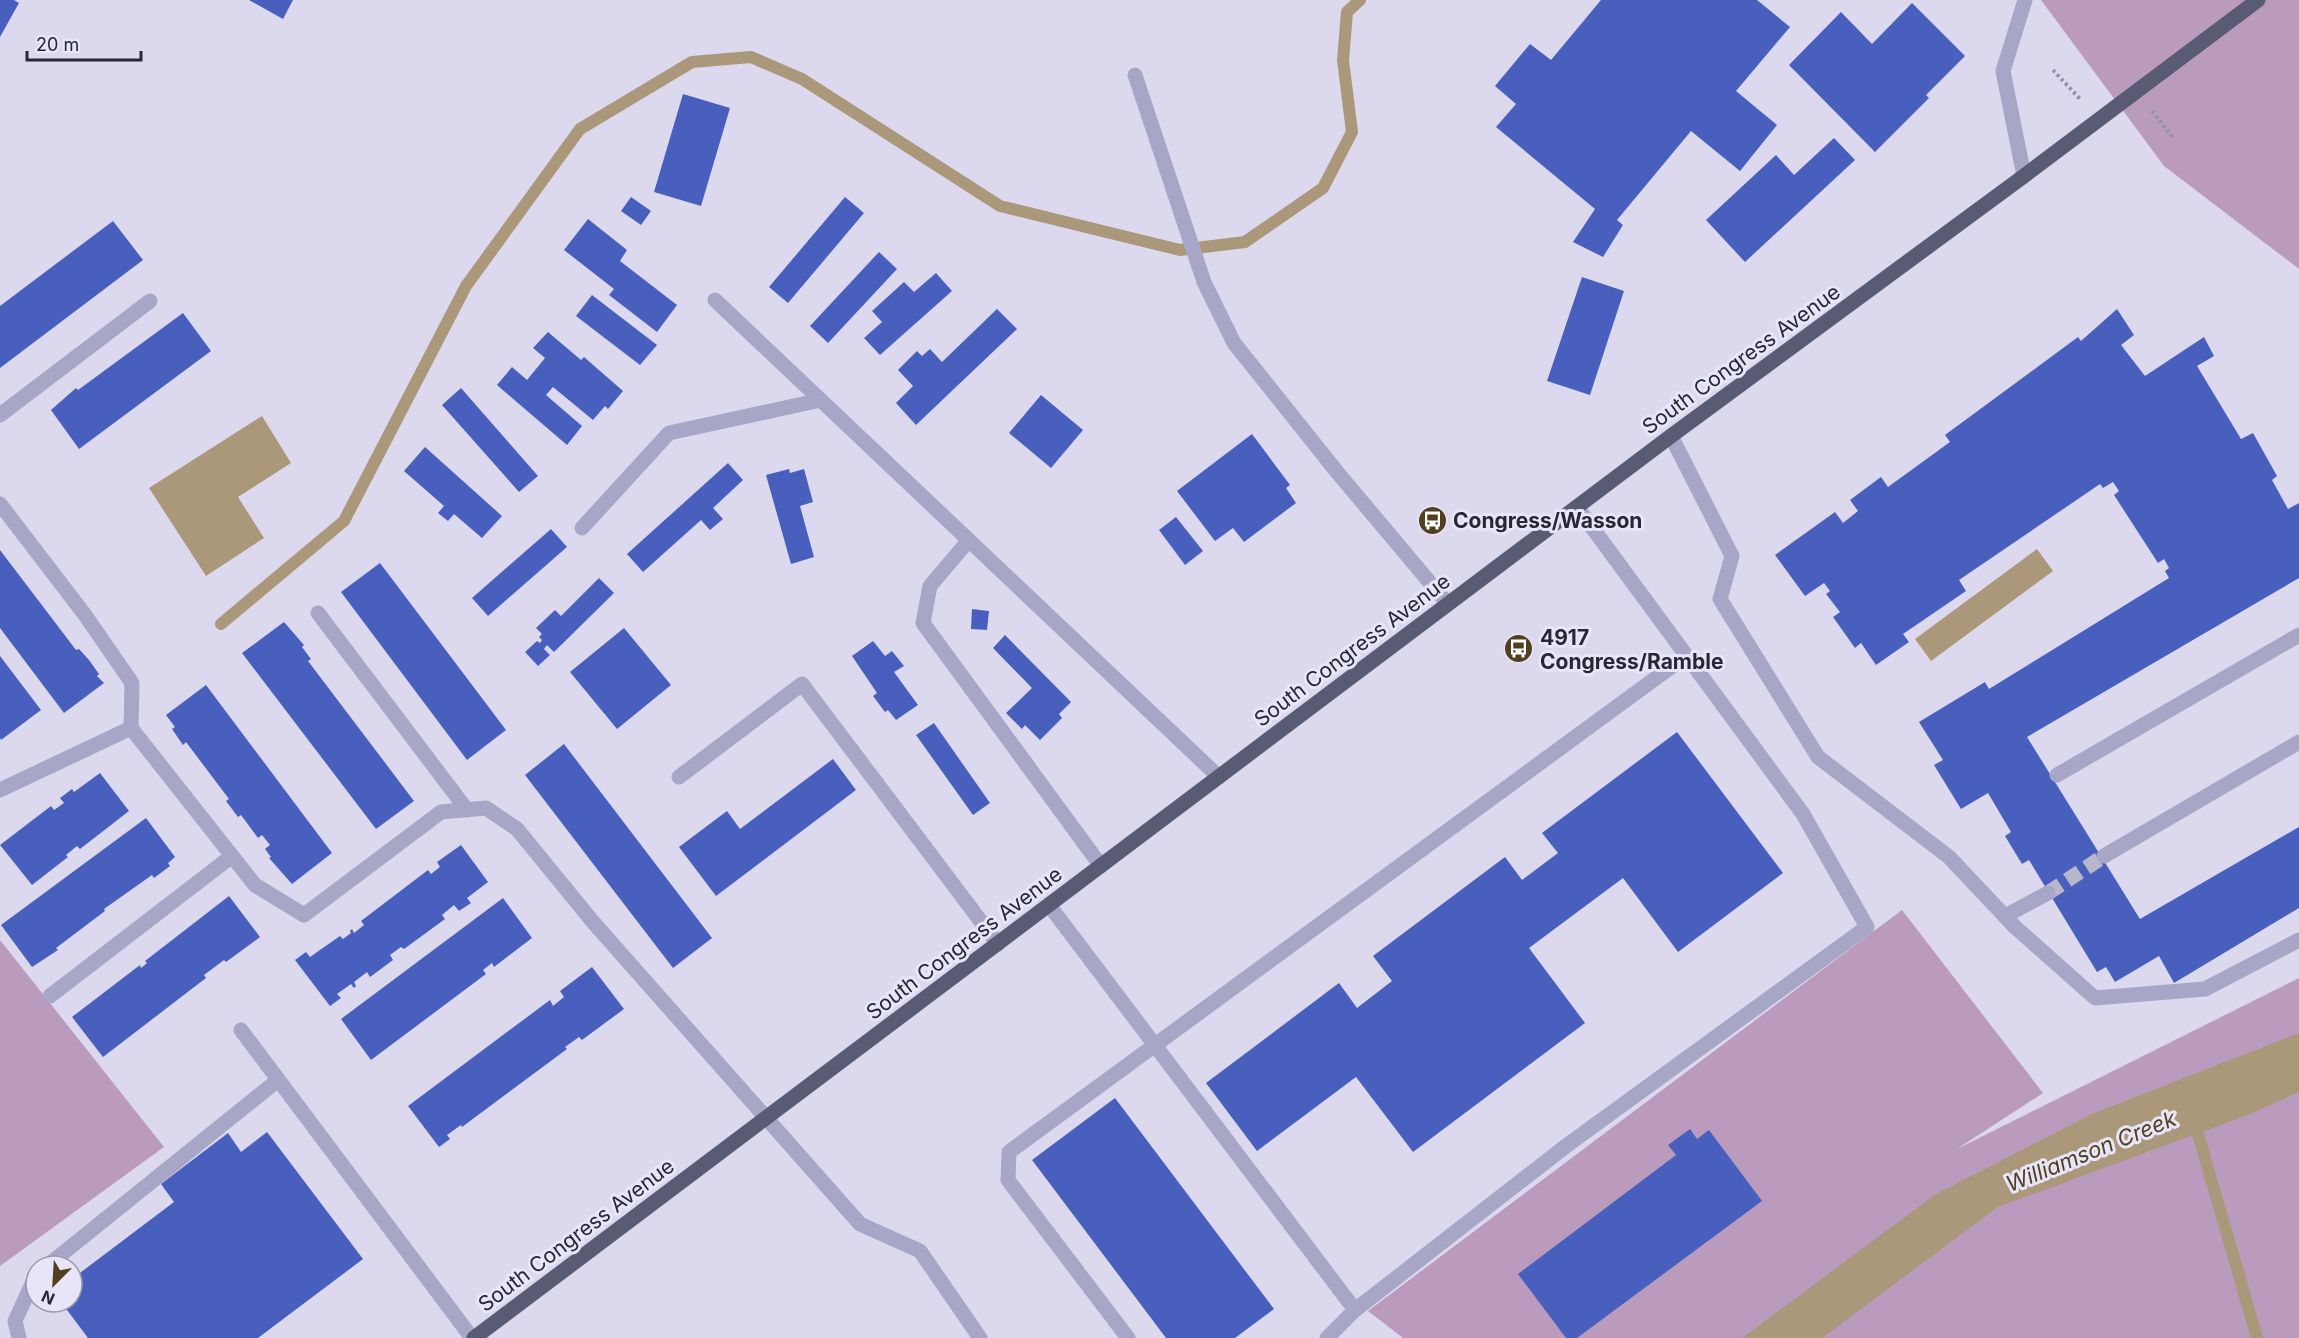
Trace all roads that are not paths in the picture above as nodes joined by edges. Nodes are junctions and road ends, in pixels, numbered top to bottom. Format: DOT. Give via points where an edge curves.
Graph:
graph roads {
  1 [pos="2025,0"];
  2 [pos="2258,0"];
  3 [pos="1135,75"];
  4 [pos="2024,176"];
  5 [pos="716,300"];
  6 [pos="150,301"];
  7 [pos="821,400"];
  8 [pos="0,415"];
  9 [pos="1671,436"];
  10 [pos="0,504"];
  11 [pos="1577,507"];
  12 [pos="582,528"];
  13 [pos="969,540"];
  14 [pos="1448,604"];
  15 [pos="318,613"];
  16 [pos="2299,635"];
  17 [pos="1686,656"];
  18 [pos="131,728"];
  19 [pos="2299,742"];
  20 [pos="2057,775"];
  21 [pos="679,777"];
  22 [pos="1219,777"];
  23 [pos="0,790"];
  24 [pos="467,810"];
  25 [pos="232,856"];
  26 [pos="2104,856"];
  27 [pos="1101,866"];
  28 [pos="2048,893"];
  29 [pos="1049,905"];
  30 [pos="2005,916"];
  31 [pos="2299,940"];
  32 [pos="998,944"];
  33 [pos="50,996"];
  34 [pos="241,1030"];
  35 [pos="1154,1044"];
  36 [pos="278,1080"];
  37 [pos="766,1118"];
  38 [pos="62,1254"];
  39 [pos="24,1301"];
  40 [pos="1355,1310"];
  41 [pos="19,1338"];
  42 [pos="473,1338"];
  43 [pos="980,1338"];
  44 [pos="1128,1338"];
  45 [pos="1327,1338"];
  1 -- 4 [label="street" via="2003,71"];
  2 -- 4 [label="main road, South Congress Avenue"];
  3 -- 14 [label="street" via="1204,282 1234,343"];
  4 -- 9 [label="main road, South Congress Avenue"];
  5 -- 7 [label="street"];
  6 -- 8 [label="street"];
  7 -- 12 [label="street" via="669,433"];
  7 -- 13 [label="street"];
  9 -- 11 [label="main road, South Congress Avenue"];
  9 -- 30 [label="street" via="1732,556 1720,599 1818,757 1949,856"];
  10 -- 18 [label="street" via="132,683"];
  11 -- 14 [label="main road, South Congress Avenue"];
  11 -- 17 [label="street"];
  13 -- 22 [label="street"];
  13 -- 27 [label="street" via="930,586 922,622"];
  14 -- 22 [label="main road, South Congress Avenue"];
  15 -- 24 [label="street"];
  16 -- 20 [label="street"];
  17 -- 35 [label="street"];
  17 -- 40 [label="street" via="1803,813 1867,927 1566,1146"];
  18 -- 23 [label="street"];
  18 -- 25 [label="street"];
  19 -- 26 [label="street"];
  21 -- 32 [label="street" via="802,684"];
  22 -- 27 [label="main road, South Congress Avenue"];
  24 -- 25 [label="street" via="441,812 304,915 255,885"];
  24 -- 37 [label="street" via="486,808 517,829 593,922"];
  25 -- 33 [label="street"];
  27 -- 29 [label="main road, South Congress Avenue"];
  28 -- 30 [label="street"];
  29 -- 32 [label="main road, South Congress Avenue"];
  29 -- 35 [label="street"];
  30 -- 31 [label="street" via="2095,999 2205,989"];
  32 -- 37 [label="main road, South Congress Avenue"];
  34 -- 36 [label="street"];
  35 -- 40 [label="street"];
  35 -- 44 [label="street" via="1009,1152 1008,1180"];
  36 -- 38 [label="street"];
  36 -- 42 [label="street"];
  37 -- 42 [label="main road, South Congress Avenue"];
  37 -- 43 [label="street" via="860,1224 920,1251"];
  39 -- 41 [label="street" via="15,1321"];
  40 -- 45 [label="street"];
}
